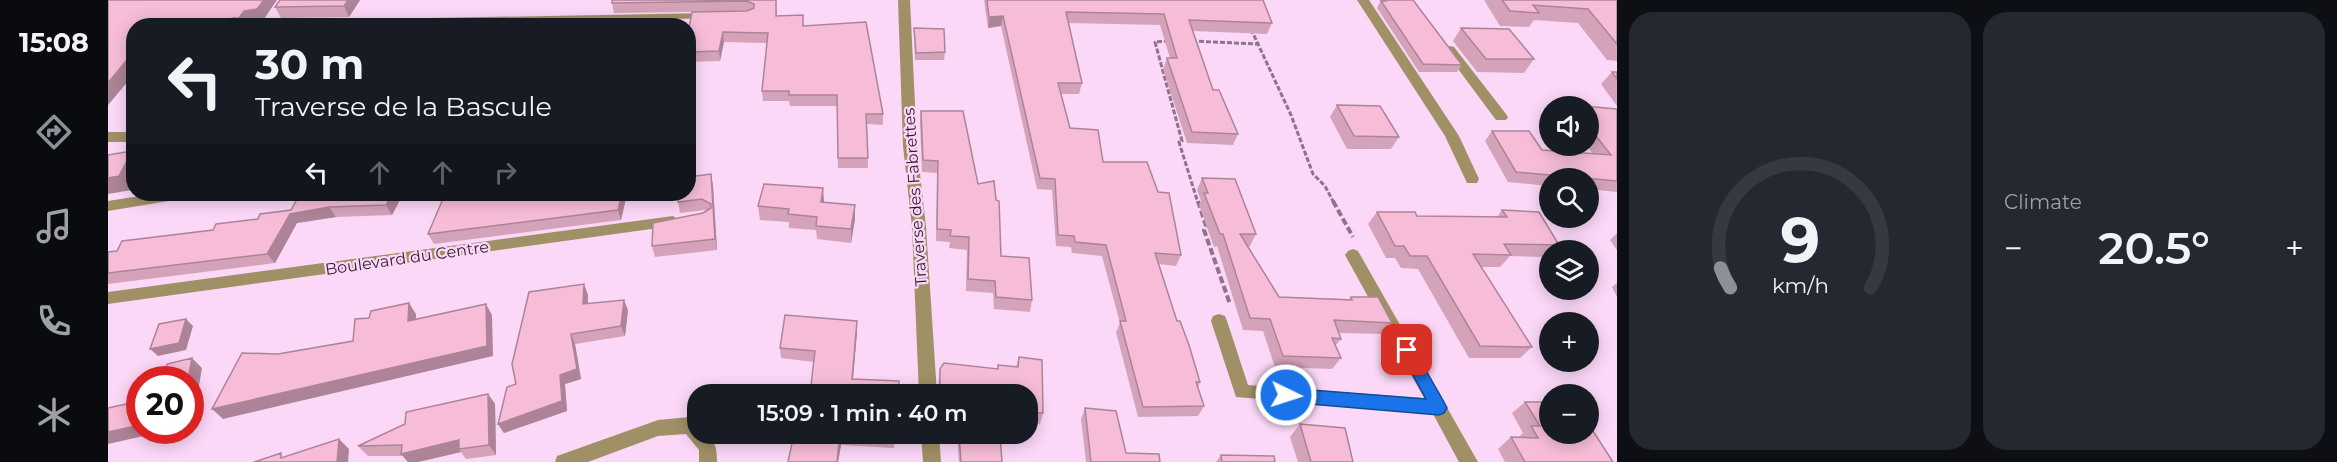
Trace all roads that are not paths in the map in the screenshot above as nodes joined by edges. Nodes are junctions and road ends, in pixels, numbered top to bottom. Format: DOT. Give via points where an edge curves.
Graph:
graph roads {
  1 [pos="904,0"];
  2 [pos="1363,0"];
  3 [pos="280,8"];
  4 [pos="724,16"];
  5 [pos="273,18"];
  6 [pos="623,18"];
  7 [pos="1440,38"];
  8 [pos="1502,117"];
  9 [pos="108,137"];
  10 [pos="126,137"];
  11 [pos="1472,179"];
  12 [pos="138,201"];
  13 [pos="108,206"];
  14 [pos="693,218"];
  15 [pos="1353,255"];
  16 [pos="108,297"];
  17 [pos="1219,321"];
  18 [pos="927,384"];
  19 [pos="1439,408"];
  20 [pos="931,444"];
  21 [pos="564,462"];
  22 [pos="708,462"];
  23 [pos="932,462"];
  24 [pos="1469,462"];
  1 -- 18 [label="street, Traverse des Fabrettes"];
  2 -- 11 [label="street" via="1452,136"];
  3 -- 5 [label="street"];
  4 -- 6 [label="street"];
  7 -- 8 [label="street"];
  9 -- 10 [label="street"];
  12 -- 13 [label="street"];
  14 -- 16 [label="street, Boulevard du Centre"];
  15 -- 19 [label="street"];
  17 -- 19 [label="street" via="1242,392"];
  19 -- 24 [label="street"];
  20 -- 23 [label="street"];
  21 -- 22 [label="street" via="658,428 690,425 708,447"];
}
